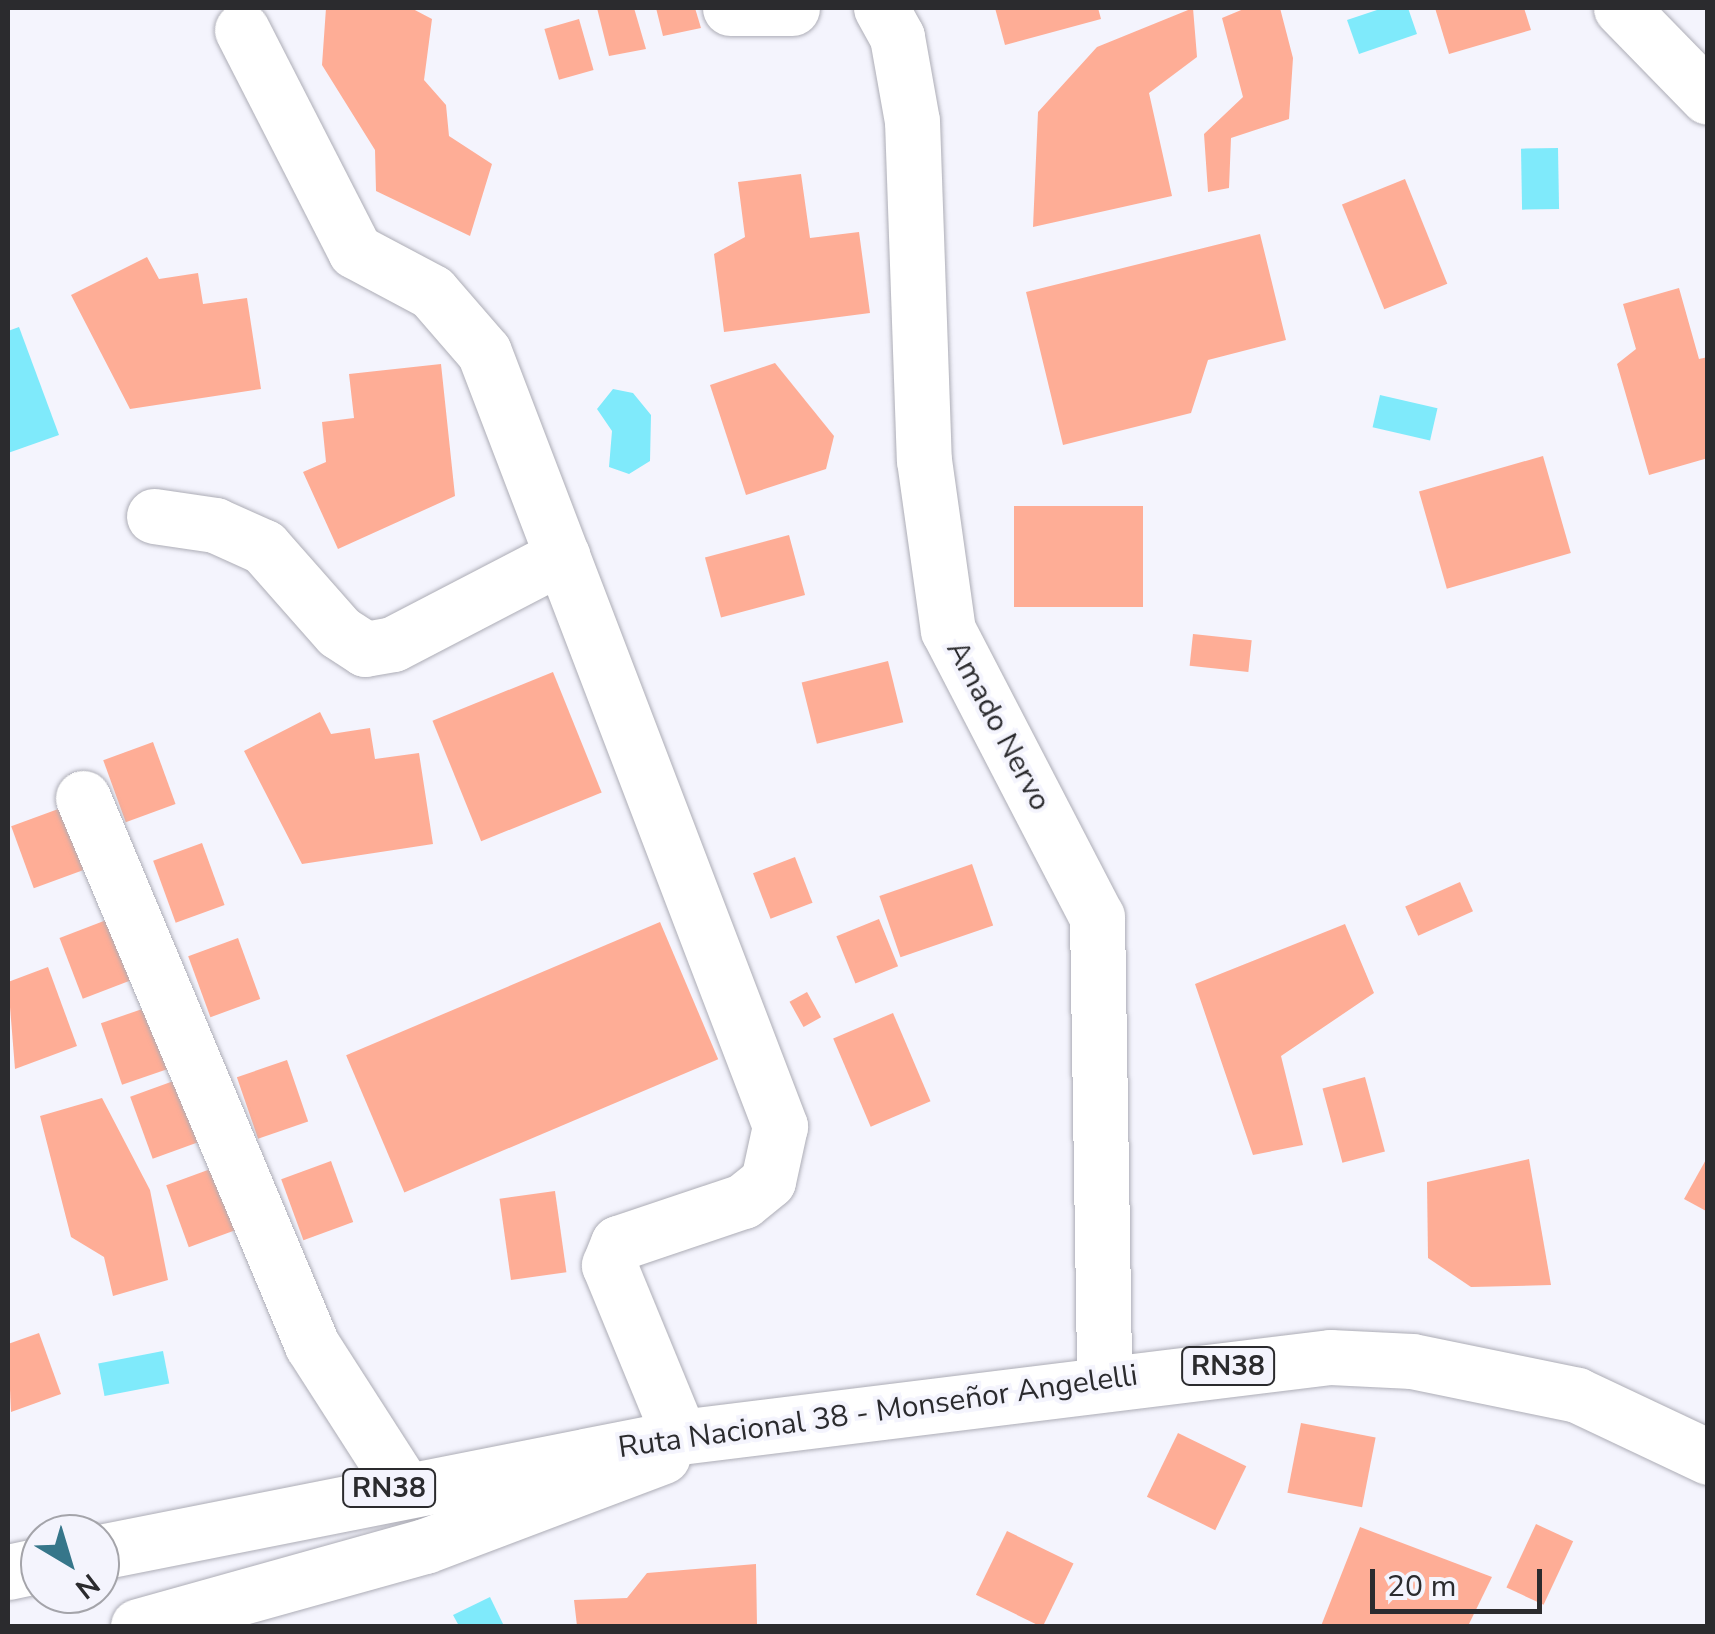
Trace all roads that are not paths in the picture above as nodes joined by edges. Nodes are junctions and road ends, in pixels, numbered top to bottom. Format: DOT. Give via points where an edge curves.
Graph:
graph roads {
  1 [pos="730,8"];
  2 [pos="792,8"];
  3 [pos="881,8"];
  4 [pos="1621,8"];
  5 [pos="242,30"];
  6 [pos="1708,97"];
  7 [pos="154,516"];
  8 [pos="562,556"];
  9 [pos="83,798"];
  10 [pos="1104,1380"];
  11 [pos="734,1429"];
  12 [pos="680,1437"];
  13 [pos="1708,1456"];
  14 [pos="402,1486"];
  15 [pos="120,1548"];
  16 [pos="138,1626"];
  1 -- 2 [label="street"];
  3 -- 10 [label="street, Amado Nervo" via="897,38 912,121 924,460 948,630 1097,917"];
  4 -- 6 [label="street"];
  5 -- 8 [label="street" via="355,251 432,292 484,352"];
  7 -- 8 [label="street" via="215,526 264,548 339,632 366,649 393,644"];
  8 -- 12 [label="street" via="780,1126 768,1182 742,1201 618,1243 610,1265"];
  9 -- 14 [label="street" via="312,1345"];
  10 -- 11 [label="street, Ruta Nacional 38 - Monseñor Angelelli / RN38"];
  10 -- 13 [label="street, Ruta Nacional 38 - Monseñor Angelelli / RN38" via="1330,1357 1412,1360 1576,1395"];
  11 -- 12 [label="street, Ruta Nacional 38 - Monseñor Angelelli / RN38"];
  11 -- 16 [label="street" via="425,1546"];
  12 -- 14 [label="street, Ruta Nacional 38 - Monseñor Angelelli / RN38"];
  14 -- 15 [label="street, Ruta Nacional 38 - Monseñor Angelelli / RN38"];
}
